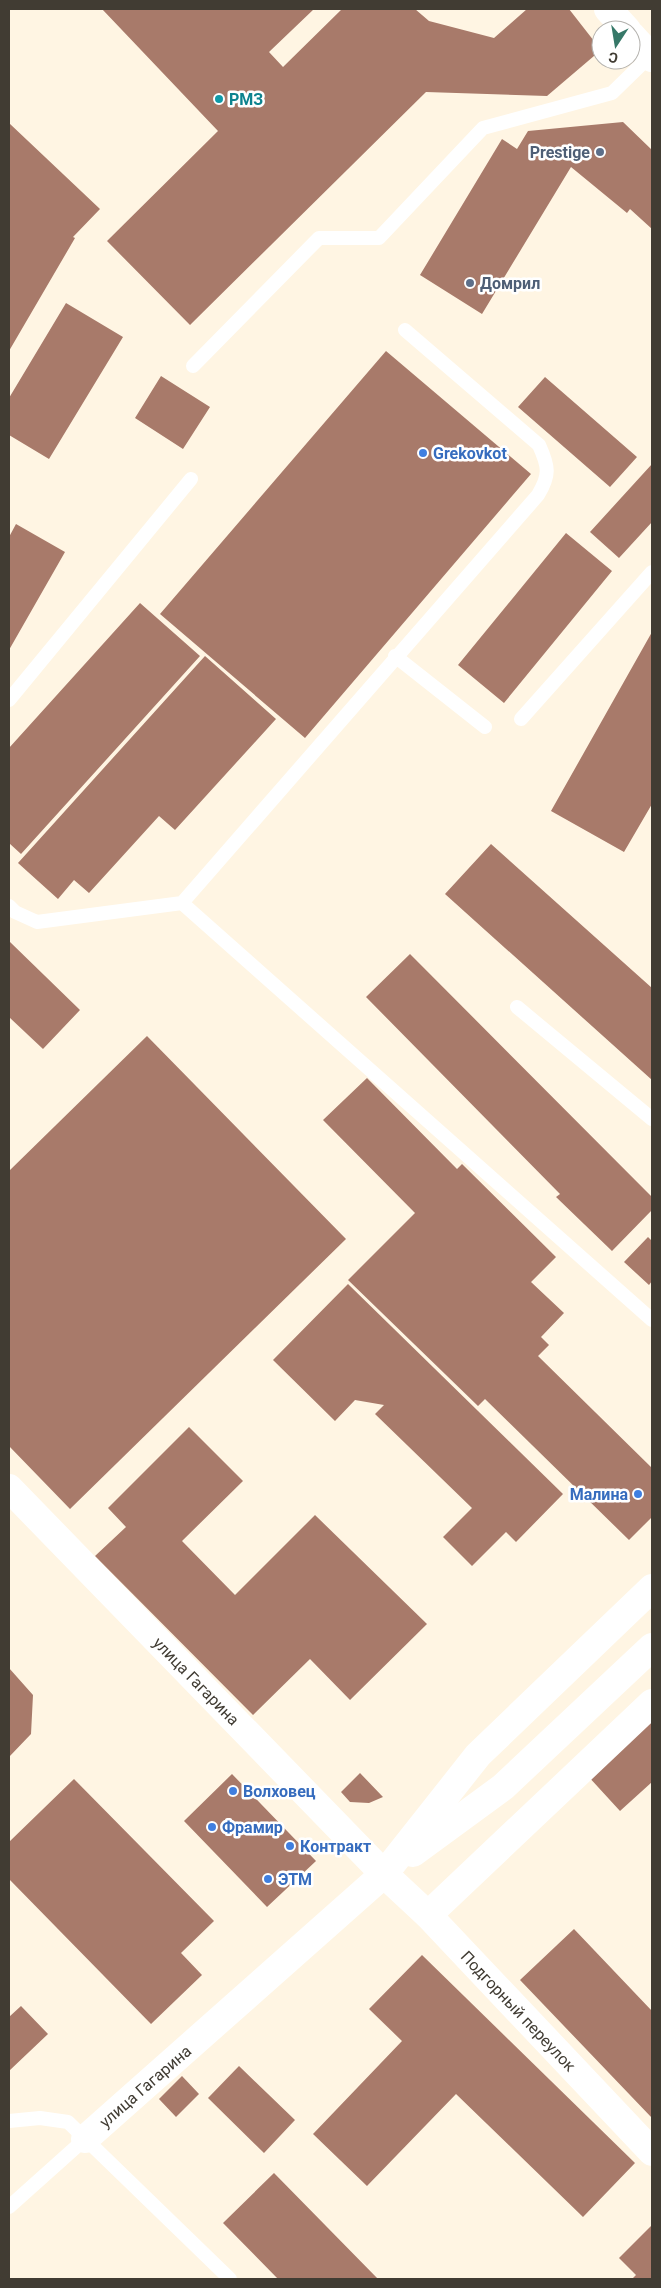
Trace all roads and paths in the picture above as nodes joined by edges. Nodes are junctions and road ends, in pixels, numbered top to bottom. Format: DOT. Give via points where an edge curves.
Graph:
graph roads {
  1 [pos="608,9"];
  2 [pos="618,20"];
  3 [pos="641,46"];
  4 [pos="651,57"];
  5 [pos="405,330"];
  6 [pos="193,366"];
  7 [pos="191,479"];
  8 [pos="652,572"];
  9 [pos="395,656"];
  10 [pos="9,700"];
  11 [pos="521,719"];
  12 [pos="485,727"];
  13 [pos="182,903"];
  14 [pos="9,906"];
  15 [pos="517,1007"];
  16 [pos="652,1119"];
  17 [pos="652,1320"];
  18 [pos="9,1488"];
  19 [pos="652,1588"];
  20 [pos="652,1647"];
  21 [pos="652,1703"];
  22 [pos="384,1874"];
  23 [pos="428,1915"];
  24 [pos="9,2121"];
  25 [pos="85,2139"];
  26 [pos="652,2152"];
  27 [pos="9,2207"];
  28 [pos="230,2279"];
  1 -- 2 [label="street"];
  3 -- 4 [label="street"];
  4 -- 6 [label="lane" via="612,93 483,128 379,238 319,238"];
  5 -- 9 [label="lane" via="539,446 548,463 546,481 538,495"];
  7 -- 10 [label="lane"];
  8 -- 11 [label="lane"];
  9 -- 12 [label="lane"];
  9 -- 13 [label="lane"];
  13 -- 14 [label="lane" via="37,922"];
  13 -- 17 [label="lane"];
  15 -- 16 [label="lane"];
  18 -- 22 [label="street, улица Гагарина"];
  19 -- 22 [label="street" via="478,1755"];
  20 -- 22 [label="street, улица Гагарина" via="503,1787"];
  21 -- 23 [label="street"];
  22 -- 23 [label="street, Подгорный переулок"];
  22 -- 25 [label="street, улица Гагарина"];
  23 -- 26 [label="street, Подгорный переулок"];
  24 -- 25 [label="lane" via="40,2118 68,2122"];
  25 -- 27 [label="lane"];
  25 -- 28 [label="lane"];
}
